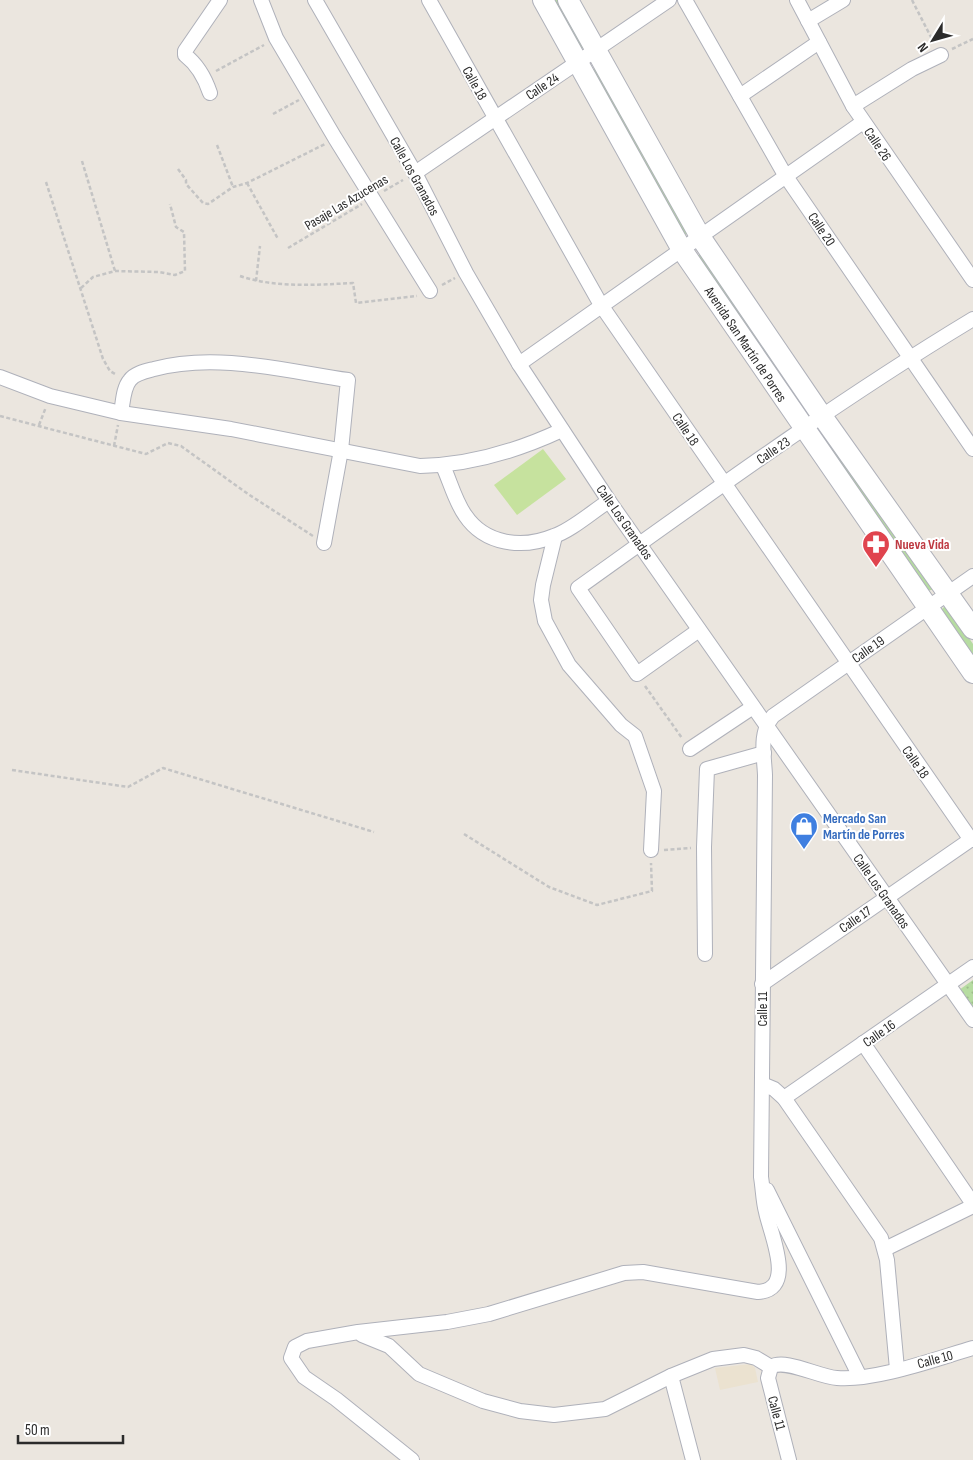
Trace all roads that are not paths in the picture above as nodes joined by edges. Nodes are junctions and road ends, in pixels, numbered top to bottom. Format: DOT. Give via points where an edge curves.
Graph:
graph roads {
  1 [pos="220,0"];
  2 [pos="261,0"];
  3 [pos="315,0"];
  4 [pos="428,0"];
  5 [pos="543,0"];
  6 [pos="568,0"];
  7 [pos="669,0"];
  8 [pos="685,0"];
  9 [pos="797,0"];
  10 [pos="842,0"];
  11 [pos="808,21"];
  12 [pos="819,42"];
  13 [pos="595,50"];
  14 [pos="941,55"];
  15 [pos="577,62"];
  16 [pos="210,92"];
  17 [pos="740,96"];
  18 [pos="853,106"];
  19 [pos="494,118"];
  20 [pos="863,122"];
  21 [pos="415,173"];
  22 [pos="785,175"];
  23 [pos="701,238"];
  24 [pos="682,250"];
  25 [pos="973,280"];
  26 [pos="430,291"];
  27 [pos="601,305"];
  28 [pos="973,319"];
  29 [pos="909,358"];
  30 [pos="519,364"];
  31 [pos="0,378"];
  32 [pos="121,413"];
  33 [pos="822,416"];
  34 [pos="804,429"];
  35 [pos="562,430"];
  36 [pos="973,449"];
  37 [pos="341,450"];
  38 [pos="443,466"];
  39 [pos="724,484"];
  40 [pos="609,501"];
  41 [pos="555,536"];
  42 [pos="324,542"];
  43 [pos="640,544"];
  44 [pos="973,576"];
  45 [pos="948,593"];
  46 [pos="928,606"];
  47 [pos="973,628"];
  48 [pos="699,630"];
  49 [pos="848,663"];
  50 [pos="973,673"];
  51 [pos="753,707"];
  52 [pos="766,725"];
  53 [pos="690,749"];
  54 [pos="764,753"];
  55 [pos="972,839"];
  56 [pos="651,850"];
  57 [pos="887,897"];
  58 [pos="705,954"];
  59 [pos="973,967"];
  60 [pos="762,984"];
  61 [pos="948,984"];
  62 [pos="973,1020"];
  63 [pos="864,1043"];
  64 [pos="762,1084"];
  65 [pos="784,1098"];
  66 [pos="761,1177"];
  67 [pos="973,1205"];
  68 [pos="886,1249"];
  69 [pos="358,1332"];
  70 [pos="973,1348"];
  71 [pos="771,1366"];
  72 [pos="897,1369"];
  73 [pos="671,1376"];
  74 [pos="860,1377"];
  75 [pos="412,1460"];
  76 [pos="693,1460"];
  77 [pos="789,1460"];
  1 -- 16 [label="street" via="185,51"];
  2 -- 26 [label="street" via="276,38"];
  3 -- 21 [label="street, Calle Los Granados"];
  4 -- 19 [label="street, Calle 18"];
  5 -- 15 [label="main road, Avenida San Martín de Porres"];
  6 -- 13 [label="main road, Avenida San Martín de Porres"];
  7 -- 13 [label="street, Calle 24"];
  8 -- 17 [label="street, Calle 20"];
  9 -- 11 [label="street, Calle 26"];
  10 -- 11 [label="street"];
  11 -- 12 [label="street, Calle 26"];
  12 -- 17 [label="street"];
  12 -- 18 [label="street, Calle 26"];
  13 -- 15 [label="street, Calle 24"];
  13 -- 23 [label="main road, Avenida San Martín de Porres"];
  14 -- 18 [label="street"];
  15 -- 19 [label="street, Calle 24"];
  15 -- 24 [label="main road, Avenida San Martín de Porres"];
  17 -- 22 [label="street, Calle 20"];
  18 -- 20 [label="street, Calle 26"];
  19 -- 21 [label="street, Calle 24"];
  19 -- 27 [label="street, Calle 18"];
  20 -- 22 [label="street"];
  20 -- 25 [label="street, Calle 26"];
  21 -- 30 [label="street, Calle Los Granados" via="466,273"];
  22 -- 23 [label="street"];
  22 -- 29 [label="street, Calle 20"];
  23 -- 24 [label="street"];
  23 -- 33 [label="main road, Avenida San Martín de Porres"];
  24 -- 27 [label="street"];
  24 -- 34 [label="main road, Avenida San Martín de Porres"];
  27 -- 30 [label="street"];
  27 -- 39 [label="street, Calle 18"];
  28 -- 29 [label="street, Calle 23"];
  29 -- 33 [label="street, Calle 23"];
  29 -- 36 [label="street, Calle 20"];
  30 -- 35 [label="street, Calle Los Granados"];
  31 -- 32 [label="street" via="50,396"];
  32 -- 37 [label="street"];
  32 -- 37 [label="street" via="130,378 172,364 210,360 348,380"];
  33 -- 34 [label="street, Calle 23"];
  33 -- 45 [label="main road, Avenida San Martín de Porres"];
  34 -- 39 [label="street, Calle 23"];
  34 -- 46 [label="main road, Avenida San Martín de Porres"];
  35 -- 38 [label="street" via="530,445 475,461"];
  35 -- 40 [label="street, Calle Los Granados"];
  37 -- 38 [label="street" via="420,466"];
  37 -- 42 [label="street"];
  38 -- 41 [label="street" via="464,515 480,532 498,541 525,543"];
  39 -- 43 [label="street, Calle 23"];
  39 -- 49 [label="street, Calle 18"];
  40 -- 41 [label="street"];
  40 -- 43 [label="street, Calle Los Granados"];
  41 -- 56 [label="street" via="541,600 545,621 569,665 621,725 635,736 654,791"];
  43 -- 48 [label="street, Calle Los Granados"];
  43 -- 48 [label="street, Calle 23" via="578,588 637,674"];
  44 -- 45 [label="street, Calle 19"];
  45 -- 46 [label="street, Calle 19"];
  45 -- 47 [label="main road, Avenida San Martín de Porres"];
  46 -- 49 [label="street, Calle 19"];
  46 -- 50 [label="main road, Avenida San Martín de Porres"];
  48 -- 51 [label="street, Calle Los Granados"];
  49 -- 52 [label="street, Calle 19" via="773,716"];
  49 -- 55 [label="street, Calle 18"];
  51 -- 52 [label="street, Calle Los Granados"];
  51 -- 53 [label="street"];
  52 -- 54 [label="street, Calle 11"];
  52 -- 57 [label="street, Calle Los Granados"];
  54 -- 58 [label="street" via="707,769"];
  54 -- 60 [label="street, Calle 11"];
  55 -- 57 [label="street, Calle 17"];
  57 -- 60 [label="street, Calle 17"];
  57 -- 61 [label="street, Calle Los Granados"];
  59 -- 61 [label="street, Calle 16"];
  60 -- 64 [label="street, Calle 11"];
  61 -- 62 [label="street, Calle Los Granados"];
  61 -- 63 [label="street, Calle 16"];
  63 -- 65 [label="street, Calle 16"];
  63 -- 67 [label="street"];
  64 -- 65 [label="street"];
  64 -- 66 [label="street, Calle 11"];
  65 -- 68 [label="street" via="875,1228"];
  66 -- 69 [label="street, Calle 11" via="780,1265 777,1279 770,1289 758,1292 643,1272 624,1273 489,1314"];
  66 -- 74 [label="street"];
  67 -- 68 [label="street"];
  68 -- 72 [label="street"];
  69 -- 73 [label="street" via="389,1346 408,1366 427,1378 483,1402 520,1411 554,1415 605,1409"];
  69 -- 75 [label="street" via="300,1344 292,1352 293,1363 304,1378 336,1399"];
  70 -- 72 [label="street, Calle 10"];
  71 -- 73 [label="street" via="744,1355 728,1356"];
  71 -- 74 [label="street, Calle 10" via="785,1364 829,1377"];
  71 -- 77 [label="street, Calle 11" via="768,1378"];
  72 -- 74 [label="street, Calle 10"];
  73 -- 76 [label="street"];
}
